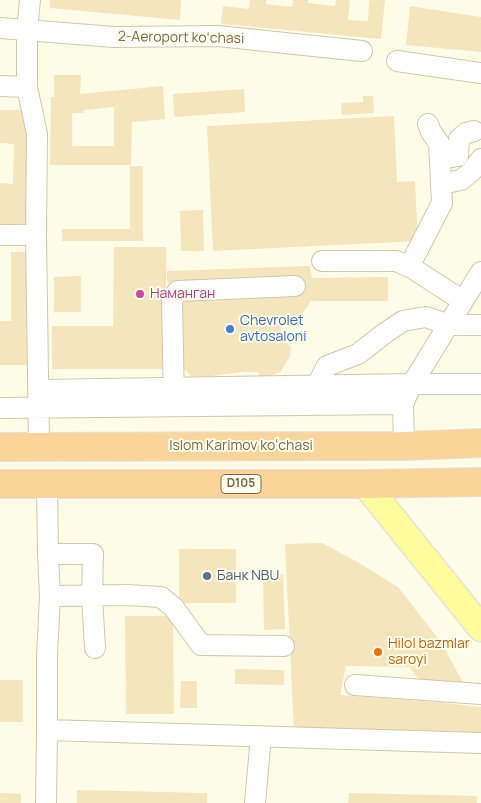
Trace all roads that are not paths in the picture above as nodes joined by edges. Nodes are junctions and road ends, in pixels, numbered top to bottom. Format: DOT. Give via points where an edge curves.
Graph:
graph roads {
  1 [pos="30,0"];
  2 [pos="0,28"];
  3 [pos="27,30"];
  4 [pos="362,51"];
  5 [pos="397,61"];
  6 [pos="481,73"];
  7 [pos="0,86"];
  8 [pos="27,87"];
  9 [pos="428,124"];
  10 [pos="474,131"];
  11 [pos="440,159"];
  12 [pos="481,160"];
  13 [pos="441,184"];
  14 [pos="0,235"];
  15 [pos="36,235"];
  16 [pos="322,261"];
  17 [pos="409,267"];
  18 [pos="481,272"];
  19 [pos="295,286"];
  20 [pos="463,301"];
  21 [pos="449,325"];
  22 [pos="481,325"];
  23 [pos="412,384"];
  24 [pos="481,384"];
  25 [pos="317,385"];
  26 [pos="174,396"];
  27 [pos="38,399"];
  28 [pos="403,404"];
  29 [pos="0,408"];
  30 [pos="481,444"];
  31 [pos="39,446"];
  32 [pos="404,446"];
  33 [pos="0,447"];
  34 [pos="481,482"];
  35 [pos="0,484"];
  36 [pos="47,484"];
  37 [pos="365,484"];
  38 [pos="48,554"];
  39 [pos="50,596"];
  40 [pos="92,596"];
  41 [pos="481,628"];
  42 [pos="284,646"];
  43 [pos="95,648"];
  44 [pos="354,685"];
  45 [pos="481,694"];
  46 [pos="47,730"];
  47 [pos="260,736"];
  48 [pos="481,743"];
  49 [pos="46,803"];
  50 [pos="255,803"];
  1 -- 3 [label="street"];
  2 -- 3 [label="street, 2-Aeroport koʻchasi"];
  3 -- 4 [label="street, 2-Aeroport koʻchasi" via="114,37 218,36"];
  3 -- 8 [label="street"];
  5 -- 6 [label="street"];
  7 -- 8 [label="street"];
  8 -- 15 [label="street" via="37,134"];
  9 -- 11 [label="street" via="439,143"];
  10 -- 11 [label="street" via="459,140 458,156"];
  11 -- 13 [label="street"];
  12 -- 13 [label="street" via="461,180"];
  13 -- 17 [label="street" via="442,203"];
  14 -- 15 [label="street"];
  15 -- 27 [label="street"];
  16 -- 17 [label="street" via="396,261"];
  17 -- 20 [label="street"];
  18 -- 20 [label="street"];
  19 -- 26 [label="street" via="178,291 172,302"];
  20 -- 21 [label="street"];
  21 -- 22 [label="street"];
  21 -- 23 [label="street"];
  21 -- 25 [label="street" via="426,317 403,321 358,354 327,366"];
  23 -- 24 [label="street"];
  23 -- 25 [label="street"];
  23 -- 28 [label="street"];
  25 -- 26 [label="street"];
  26 -- 27 [label="street"];
  26 -- 28 [label="street"];
  27 -- 29 [label="street"];
  27 -- 31 [label="street"];
  28 -- 32 [label="street"];
  30 -- 32 [label="highway, Islom Karimov koʻchasi"];
  31 -- 32 [label="highway, Islom Karimov koʻchasi"];
  31 -- 33 [label="highway, Islom Karimov koʻchasi"];
  34 -- 37 [label="highway, D105"];
  35 -- 36 [label="highway, D105"];
  36 -- 37 [label="highway, D105"];
  36 -- 38 [label="street"];
  37 -- 41 [label="main road"];
  38 -- 39 [label="street"];
  38 -- 40 [label="street" via="93,554"];
  39 -- 40 [label="street"];
  39 -- 46 [label="street"];
  40 -- 42 [label="street" via="161,597 174,608 201,645"];
  40 -- 43 [label="street"];
  44 -- 45 [label="street"];
  46 -- 47 [label="street"];
  46 -- 49 [label="street"];
  47 -- 48 [label="street"];
  47 -- 50 [label="street"];
}
